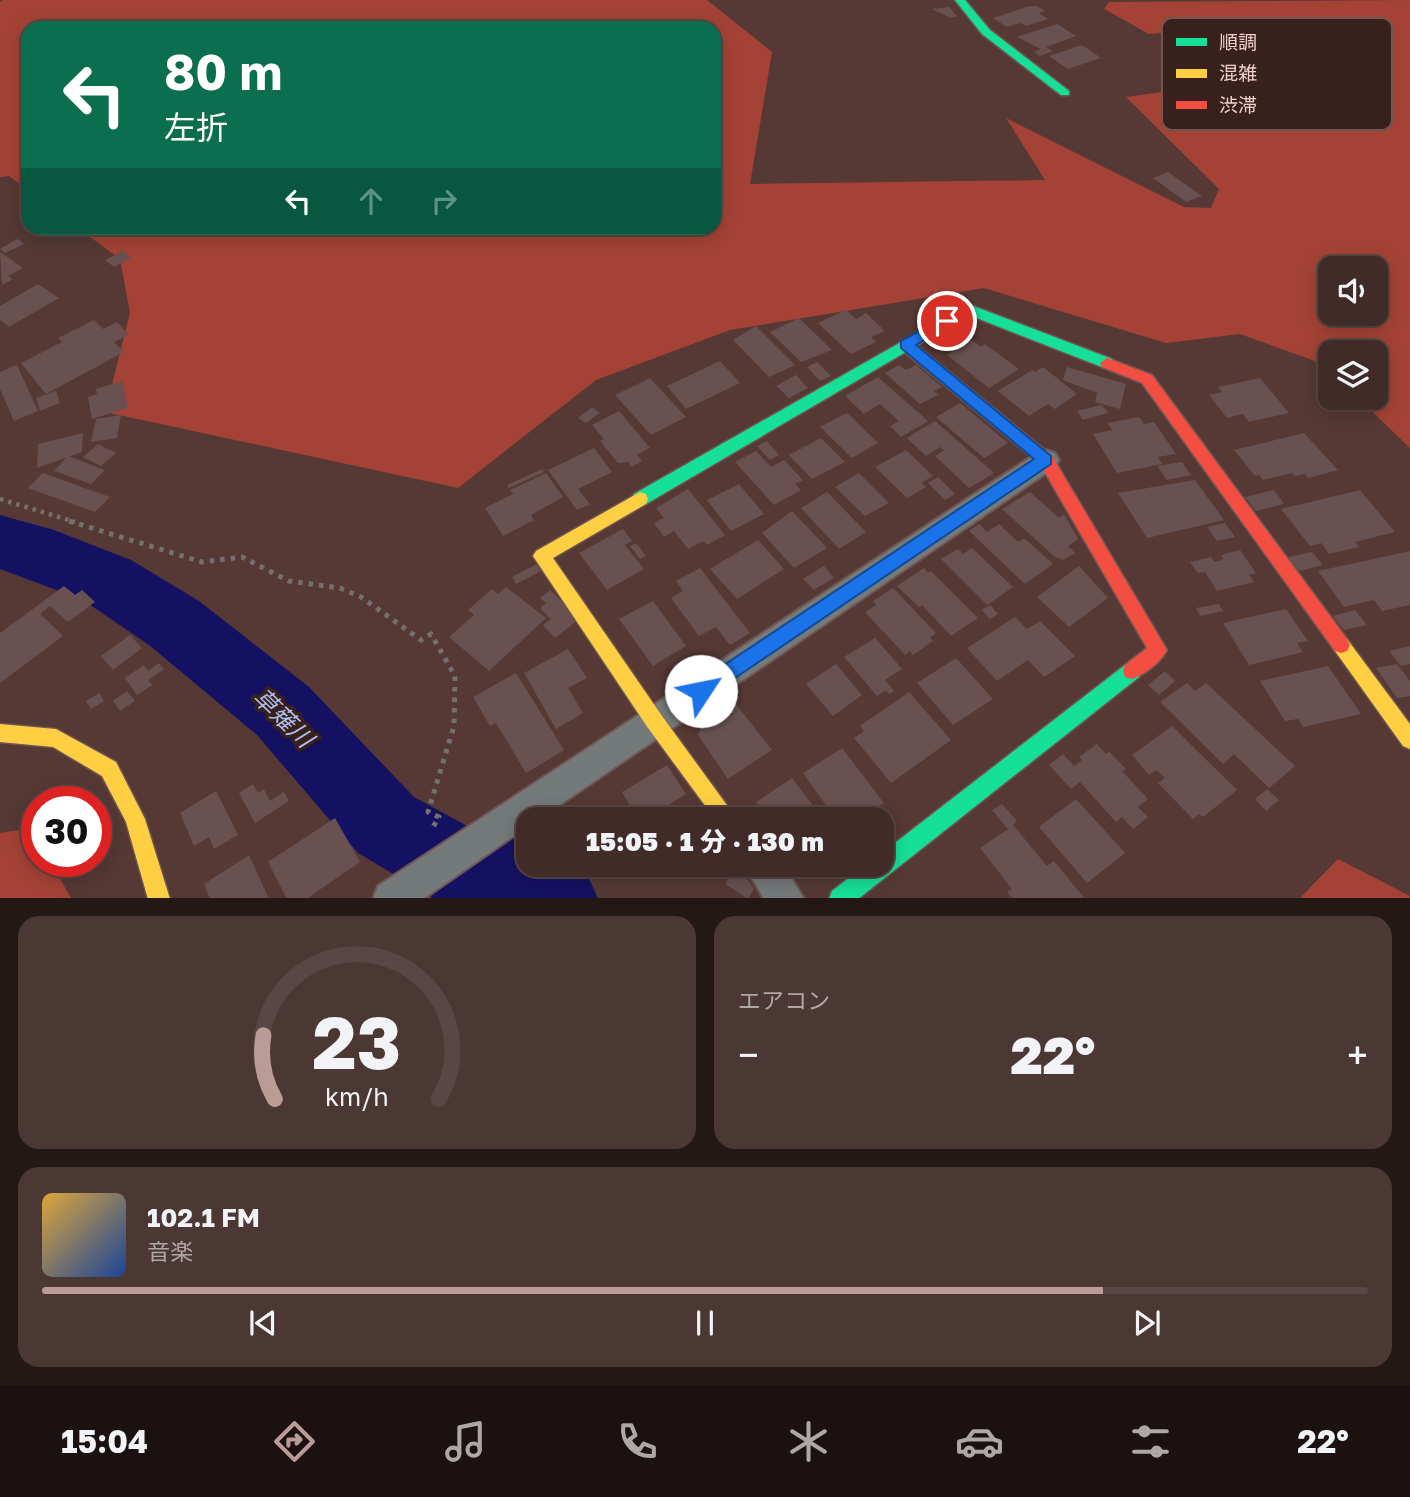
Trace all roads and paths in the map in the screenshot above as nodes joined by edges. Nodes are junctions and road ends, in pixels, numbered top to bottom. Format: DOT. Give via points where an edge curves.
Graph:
graph roads {
  1 [pos="960,0"];
  2 [pos="1065,93"];
  3 [pos="906,345"];
  4 [pos="1046,460"];
  5 [pos="0,499"];
  6 [pos="655,722"];
  7 [pos="0,733"];
  8 [pos="1410,740"];
  9 [pos="718,807"];
  10 [pos="491,832"];
  11 [pos="425,837"];
  12 [pos="771,877"];
  13 [pos="402,891"];
  14 [pos="159,898"];
  15 [pos="786,898"];
  16 [pos="840,898"];
  1 -- 2 [label="street" via="986,32"];
  3 -- 4 [label="street"];
  3 -- 6 [label="street" via="542,556"];
  3 -- 8 [label="street" via="968,309 1147,379"];
  4 -- 6 [label="street"];
  4 -- 16 [label="street" via="1158,650"];
  5 -- 11 [label="path" via="202,562 243,556 289,581 361,597 421,640 431,634 455,676 454,726 428,811 439,817"];
  6 -- 9 [label="street"];
  6 -- 10 [label="street"];
  7 -- 14 [label="street" via="56,738 109,769 135,819"];
  10 -- 13 [label="street"];
  12 -- 15 [label="street"];
}
